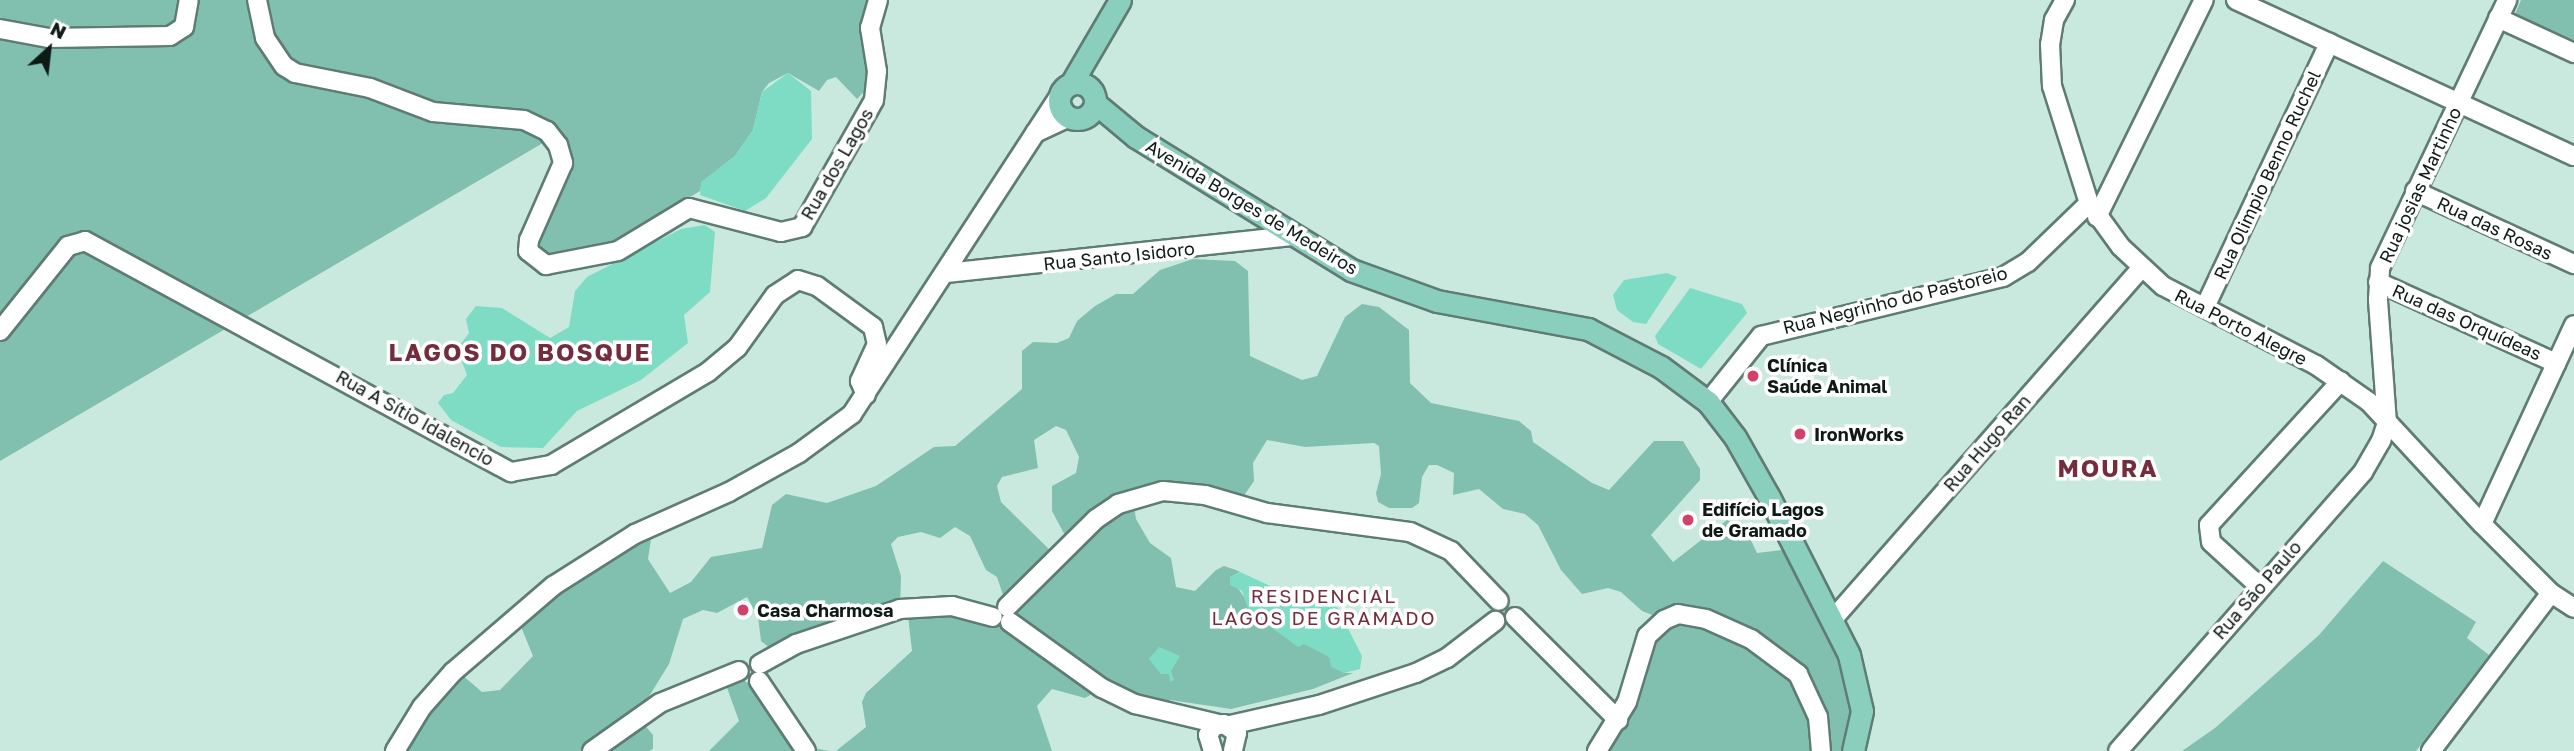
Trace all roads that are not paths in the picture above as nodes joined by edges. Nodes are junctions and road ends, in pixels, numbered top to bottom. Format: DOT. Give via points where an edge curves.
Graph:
graph roads {
  1 [pos="189,0"];
  2 [pos="257,0"];
  3 [pos="878,0"];
  4 [pos="1100,0"];
  5 [pos="1120,0"];
  6 [pos="2065,0"];
  7 [pos="2204,0"];
  8 [pos="2236,0"];
  9 [pos="2507,0"];
  10 [pos="2498,18"];
  11 [pos="1107,20"];
  12 [pos="0,29"];
  13 [pos="1094,38"];
  14 [pos="2329,43"];
  15 [pos="2574,53"];
  16 [pos="1078,101"];
  17 [pos="2458,103"];
  18 [pos="2574,156"];
  19 [pos="2415,191"];
  20 [pos="2093,210"];
  21 [pos="1292,236"];
  22 [pos="2574,264"];
  23 [pos="2141,268"];
  24 [pos="946,274"];
  25 [pos="2378,282"];
  26 [pos="2205,307"];
  27 [pos="2574,325"];
  28 [pos="0,331"];
  29 [pos="2556,363"];
  30 [pos="2341,381"];
  31 [pos="866,395"];
  32 [pos="1708,402"];
  33 [pos="2387,423"];
  34 [pos="2482,524"];
  35 [pos="2259,586"];
  36 [pos="2551,593"];
  37 [pos="1499,601"];
  38 [pos="2574,608"];
  39 [pos="1003,616"];
  40 [pos="1515,617"];
  41 [pos="1833,619"];
  42 [pos="1495,621"];
  43 [pos="759,672"];
  44 [pos="1281,716"];
  45 [pos="1618,720"];
  46 [pos="1214,739"];
  47 [pos="1236,747"];
  48 [pos="395,751"];
  49 [pos="592,751"];
  50 [pos="806,751"];
  51 [pos="1597,751"];
  52 [pos="1821,751"];
  53 [pos="1853,751"];
  54 [pos="2118,751"];
  55 [pos="2431,751"];
  1 -- 12 [label="street" via="184,27 170,36 49,38"];
  2 -- 3 [label="street, Rua dos Lagos" via="265,38 284,66 295,73 370,88 433,112 524,120 547,131 558,145 563,163 528,240 528,251 546,265 618,251 689,208 780,232 802,227 874,100 877,71 870,28"];
  4 -- 13 [label="main road"];
  5 -- 11 [label="main road"];
  6 -- 20 [label="street, Rua Porto Alegre" via="2054,20 2050,44 2052,86"];
  7 -- 20 [label="street, Rua Negrinho do Pastoreio"];
  8 -- 14 [label="street"];
  9 -- 10 [label="street, Rua josias Martinho"];
  10 -- 15 [label="street"];
  10 -- 17 [label="street, Rua josias Martinho"];
  11 -- 13 [label="main road"];
  11 -- 16 [label="main road"];
  13 -- 16 [label="main road"];
  14 -- 17 [label="street"];
  14 -- 26 [label="street, Rua Olimpio Benno Ruchel"];
  16 -- 21 [label="main road, Avenida Borges de Medeiros"];
  16 -- 24 [label="street" via="1035,132"];
  17 -- 18 [label="street"];
  17 -- 19 [label="street, Rua josias Martinho"];
  19 -- 22 [label="street, Rua das Rosas"];
  19 -- 25 [label="street, Rua josias Martinho" via="2386,250"];
  20 -- 23 [label="street, Rua Porto Alegre"];
  20 -- 32 [label="street, Rua Negrinho do Pastoreio" via="2003,277 1760,336"];
  21 -- 24 [label="street, Rua Santo Isidoro"];
  21 -- 32 [label="main road, Avenida Borges de Medeiros" via="1351,270 1408,293 1588,329 1661,366"];
  23 -- 26 [label="street, Rua Porto Alegre" via="2163,286"];
  23 -- 41 [label="street, Rua Hugo Ran"];
  24 -- 31 [label="street"];
  25 -- 29 [label="street, Rua das Orquídeas"];
  25 -- 33 [label="street, Rua josias Martinho"];
  26 -- 30 [label="street, Rua Porto Alegre"];
  27 -- 29 [label="street"];
  28 -- 31 [label="street, Rua A Sítio Idalencio" via="68,246 85,241 511,472 551,466 708,372 737,348 775,295 798,280 826,292 873,327 877,344 860,381"];
  29 -- 34 [label="street"];
  30 -- 33 [label="street, Rua Porto Alegre"];
  30 -- 35 [label="street" via="2209,525 2211,542"];
  31 -- 48 [label="street" via="852,414 799,453 729,492 635,534 553,586 453,672 422,707"];
  32 -- 41 [label="main road, Avenida Borges de Medeiros" via="1735,437"];
  33 -- 34 [label="street, Rua Porto Alegre"];
  33 -- 35 [label="street, Rua São Paulo" via="2362,472"];
  34 -- 36 [label="street, Rua Porto Alegre"];
  35 -- 54 [label="street, Rua São Paulo"];
  36 -- 38 [label="street"];
  36 -- 55 [label="street"];
  37 -- 39 [label="street" via="1451,551 1410,533 1267,513 1205,495 1163,491 1118,504 1096,519"];
  37 -- 40 [label="street" via="1512,604"];
  37 -- 42 [label="street" via="1491,612"];
  39 -- 43 [label="street" via="952,606 900,609 796,644"];
  39 -- 46 [label="street" via="1102,688 1171,715"];
  40 -- 42 [label="street" via="1508,623"];
  40 -- 45 [label="street"];
  41 -- 53 [label="main road, Avenida Borges de Medeiros" via="1860,692"];
  42 -- 44 [label="street" via="1447,657 1416,673"];
  43 -- 49 [label="street" via="747,661 739,671 660,702"];
  43 -- 50 [label="street"];
  44 -- 46 [label="street"];
  44 -- 47 [label="street"];
  45 -- 51 [label="street"];
  45 -- 52 [label="street" via="1647,636 1664,620 1691,615 1751,639 1798,674 1818,717"];
  46 -- 47 [label="street" via="1237,733"];
}
